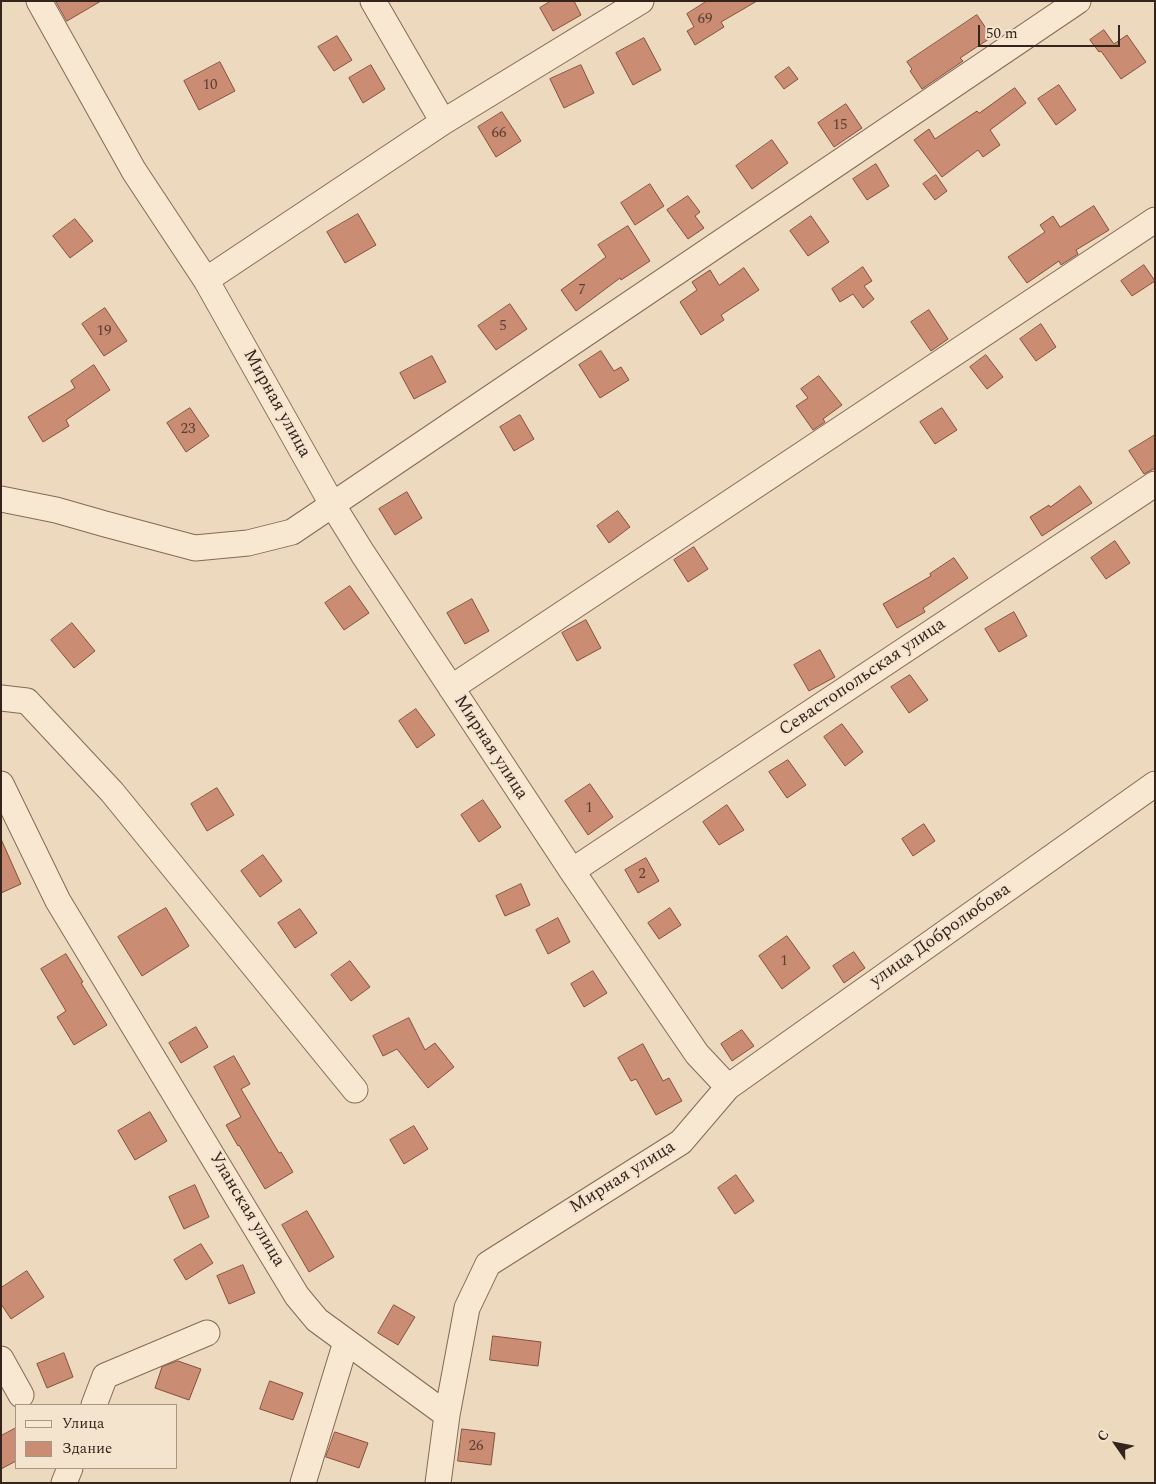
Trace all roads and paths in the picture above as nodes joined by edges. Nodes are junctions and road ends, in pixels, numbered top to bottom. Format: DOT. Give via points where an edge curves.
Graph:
graph roads {
  1 [pos="39,1"];
  2 [pos="373,1"];
  3 [pos="641,1"];
  4 [pos="1078,1"];
  5 [pos="443,122"];
  6 [pos="1155,220"];
  7 [pos="206,280"];
  8 [pos="1155,484"];
  9 [pos="1,499"];
  10 [pos="332,504"];
  11 [pos="451,688"];
  12 [pos="1,698"];
  13 [pos="1,784"];
  14 [pos="1155,784"];
  15 [pos="572,871"];
  16 [pos="728,1087"];
  17 [pos="355,1090"];
  18 [pos="207,1333"];
  19 [pos="346,1342"];
  20 [pos="1,1360"];
  21 [pos="21,1395"];
  22 [pos="94,1404"];
  23 [pos="448,1415"];
  24 [pos="70,1469"];
  25 [pos="64,1483"];
  26 [pos="303,1483"];
  27 [pos="438,1483"];
  1 -- 7 [label="street, Мирная улица" via="134,171"];
  2 -- 5 [label="street"];
  3 -- 5 [label="street"];
  4 -- 10 [label="street"];
  5 -- 7 [label="street"];
  6 -- 11 [label="street"];
  7 -- 10 [label="street, Мирная улица"];
  8 -- 15 [label="street, Севастопольская улица"];
  9 -- 10 [label="street" via="56,510 196,548 248,543 292,532"];
  10 -- 11 [label="street, Мирная улица"];
  11 -- 15 [label="street, Мирная улица"];
  12 -- 17 [label="street" via="27,701 112,792"];
  13 -- 19 [label="street, Уланская улица" via="58,901 297,1296 317,1320"];
  14 -- 16 [label="street, улица Добролюбова"];
  15 -- 16 [label="street, Мирная улица" via="698,1054"];
  16 -- 23 [label="street, Мирная улица" via="681,1142 488,1264 467,1308"];
  18 -- 22 [label="street" via="105,1376"];
  19 -- 23 [label="street, Уланская улица"];
  19 -- 26 [label="street"];
  20 -- 21 [label="street"];
  23 -- 27 [label="street"];
  24 -- 25 [label="street"];
}
